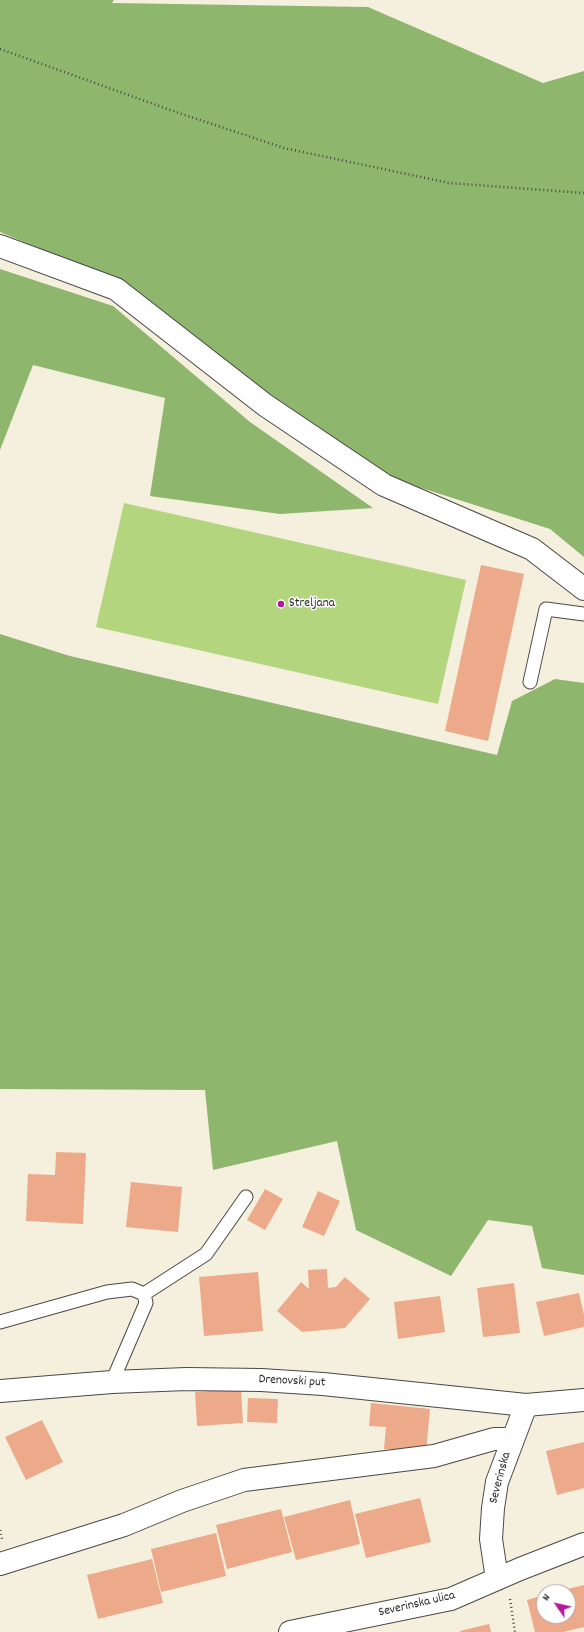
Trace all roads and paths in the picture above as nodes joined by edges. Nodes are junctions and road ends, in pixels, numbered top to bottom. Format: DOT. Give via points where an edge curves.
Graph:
graph roads {
  1 [pos="0,49"];
  2 [pos="584,193"];
  3 [pos="0,246"];
  4 [pos="584,588"];
  5 [pos="584,614"];
  6 [pos="530,682"];
  7 [pos="246,1197"];
  8 [pos="144,1294"];
  9 [pos="0,1322"];
  10 [pos="112,1382"];
  11 [pos="0,1391"];
  12 [pos="584,1400"];
  13 [pos="526,1404"];
  14 [pos="512,1439"];
  15 [pos="584,1544"];
  16 [pos="0,1564"];
  17 [pos="497,1579"];
  18 [pos="510,1596"];
  19 [pos="290,1632"];
  20 [pos="515,1632"];
  1 -- 2 [label="path" via="284,148 449,183"];
  3 -- 4 [label="street" via="116,289 265,405 384,485 532,549"];
  5 -- 6 [label="lane" via="546,609"];
  7 -- 8 [label="lane" via="206,1254"];
  8 -- 9 [label="lane" via="132,1289 107,1292"];
  8 -- 10 [label="lane" via="146,1303"];
  10 -- 11 [label="street, Drenovski put"];
  10 -- 13 [label="street, Drenovski put" via="186,1379 331,1384"];
  12 -- 13 [label="street, Drenovski put"];
  13 -- 14 [label="street, Severinska"];
  14 -- 16 [label="street" via="494,1440 434,1456 244,1480 182,1501 124,1525"];
  14 -- 17 [label="street, Severinska" via="497,1482 492,1508 491,1540"];
  15 -- 17 [label="street, Severinska ulica"];
  17 -- 19 [label="street, Severinska ulica" via="451,1599"];
  18 -- 20 [label="path"];
}
